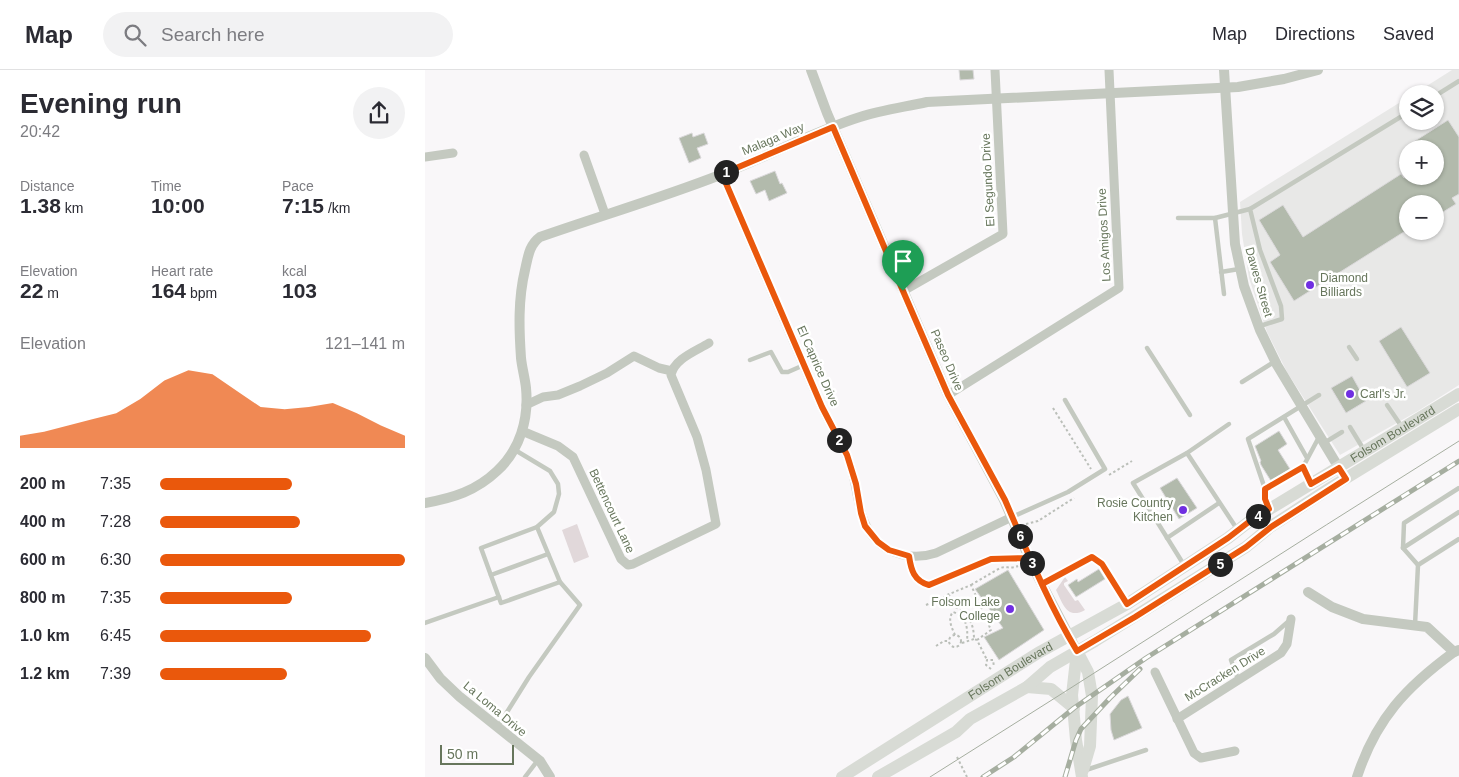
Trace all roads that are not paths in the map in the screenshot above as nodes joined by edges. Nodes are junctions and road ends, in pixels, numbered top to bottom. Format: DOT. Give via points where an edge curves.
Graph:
graph roads {
  1 [pos="811,70"];
  2 [pos="995,70"];
  3 [pos="1109,70"];
  4 [pos="1224,70"];
  5 [pos="1318,70"];
  6 [pos="1459,81"];
  7 [pos="1225,87"];
  8 [pos="1444,90"];
  9 [pos="1110,93"];
  10 [pos="996,99"];
  11 [pos="1399,118"];
  12 [pos="833,127"];
  13 [pos="453,153"];
  14 [pos="584,155"];
  15 [pos="425,157"];
  16 [pos="722,174"];
  17 [pos="1250,209"];
  18 [pos="605,214"];
  19 [pos="1233,214"];
  20 [pos="1178,218"];
  21 [pos="1215,218"];
  22 [pos="1241,269"];
  23 [pos="1221,272"];
  24 [pos="903,291"];
  25 [pos="1224,294"];
  26 [pos="1258,326"];
  27 [pos="709,343"];
  28 [pos="1349,347"];
  29 [pos="1147,348"];
  30 [pos="1357,359"];
  31 [pos="750,360"];
  32 [pos="1275,361"];
  33 [pos="804,365"];
  34 [pos="672,371"];
  35 [pos="1242,382"];
  36 [pos="1459,394"];
  37 [pos="948,395"];
  38 [pos="1319,395"];
  39 [pos="1065,400"];
  40 [pos="526,405"];
  41 [pos="1301,405"];
  42 [pos="1387,405"];
  43 [pos="1459,409"];
  44 [pos="1190,415"];
  45 [pos="1284,416"];
  46 [pos="1229,424"];
  47 [pos="1350,427"];
  48 [pos="1402,428"];
  49 [pos="522,431"];
  50 [pos="1342,432"];
  51 [pos="1322,439"];
  52 [pos="515,450"];
  53 [pos="1364,451"];
  54 [pos="1187,453"];
  55 [pos="1307,458"];
  56 [pos="1303,467"];
  57 [pos="1339,468"];
  58 [pos="1346,479"];
  59 [pos="1311,484"];
  60 [pos="1459,488"];
  61 [pos="1265,489"];
  62 [pos="425,503"];
  63 [pos="1219,503"];
  64 [pos="1269,509"];
  65 [pos="1459,512"];
  66 [pos="1012,517"];
  67 [pos="537,527"];
  68 [pos="1238,531"];
  69 [pos="1167,538"];
  70 [pos="1459,540"];
  71 [pos="1403,548"];
  72 [pos="548,554"];
  73 [pos="909,556"];
  74 [pos="1030,558"];
  75 [pos="1418,565"];
  76 [pos="1185,566"];
  77 [pos="491,575"];
  78 [pos="560,582"];
  79 [pos="1042,584"];
  80 [pos="1308,592"];
  81 [pos="499,597"];
  82 [pos="1127,604"];
  83 [pos="1291,619"];
  84 [pos="425,623"];
  85 [pos="1415,625"];
  86 [pos="1069,637"];
  87 [pos="1077,651"];
  88 [pos="1457,651"];
  89 [pos="425,658"];
  90 [pos="1155,672"];
  91 [pos="1238,679"];
  92 [pos="1027,688"];
  93 [pos="1074,708"];
  94 [pos="1177,719"];
  95 [pos="497,728"];
  96 [pos="1146,750"];
  97 [pos="1235,751"];
  98 [pos="539,760"];
  99 [pos="1082,774"];
  100 [pos="525,777"];
  101 [pos="550,777"];
  102 [pos="842,777"];
  103 [pos="878,777"];
  104 [pos="1357,777"];
  1 -- 12 [label="street, Paseo Drive"];
  2 -- 10 [label="street, El Segundo Drive"];
  3 -- 9 [label="street, Los Amigos Drive"];
  4 -- 7 [label="street, Dawes Street"];
  5 -- 7 [label="street, Malaga Way" via="1270,82"];
  6 -- 8 [label="lane"];
  7 -- 9 [label="street, Malaga Way"];
  7 -- 19 [label="street, Dawes Street"];
  9 -- 10 [label="street, Malaga Way"];
  9 -- 37 [label="street, Los Amigos Drive" via="1119,288"];
  10 -- 12 [label="street, Malaga Way" via="927,102 886,110"];
  10 -- 24 [label="street, El Segundo Drive" via="1003,234"];
  11 -- 17 [label="lane"];
  12 -- 16 [label="street, Malaga Way"];
  12 -- 24 [label="street, Paseo Drive"];
  13 -- 15 [label="street"];
  14 -- 18 [label="street"];
  16 -- 18 [label="street, Malaga Way"];
  16 -- 33 [label="street, El Caprice Drive"];
  17 -- 19 [label="lane"];
  17 -- 26 [label="lane" via="1260,250 1281,306 1282,319"];
  18 -- 40 [label="street, Malaga Way" via="540,237 530,248 523,281 520,325"];
  19 -- 21 [label="lane"];
  19 -- 22 [label="street, Dawes Street"];
  20 -- 21 [label="lane"];
  21 -- 23 [label="lane"];
  22 -- 23 [label="lane"];
  22 -- 26 [label="street, Dawes Street"];
  23 -- 25 [label="lane"];
  24 -- 37 [label="street, Paseo Drive"];
  26 -- 32 [label="street, Dawes Street"];
  27 -- 34 [label="street" via="676,364"];
  28 -- 30 [label="lane"];
  29 -- 44 [label="lane"];
  31 -- 33 [label="lane" via="771,352 782,372"];
  32 -- 35 [label="lane"];
  32 -- 41 [label="street, Dawes Street"];
  33 -- 73 [label="street, El Caprice Drive" via="852,469 865,526 884,546"];
  34 -- 40 [label="street" via="634,356 579,386"];
  34 -- 49 [label="street, Bettencourt Lane" via="671,378 697,437 707,470 716,524 633,564 628,565 621,560 573,457 558,446"];
  36 -- 48 [label="main road, Folsom Boulevard"];
  37 -- 66 [label="street, Paseo Drive"];
  38 -- 41 [label="lane"];
  39 -- 66 [label="lane" via="1105,469 1068,492"];
  40 -- 49 [label="street, Malaga Way"];
  41 -- 45 [label="lane"];
  41 -- 51 [label="street, Dawes Street"];
  42 -- 48 [label="lane"];
  43 -- 58 [label="main road, Folsom Boulevard"];
  45 -- 55 [label="lane"];
  45 -- 61 [label="lane" via="1248,439"];
  46 -- 54 [label="lane"];
  47 -- 53 [label="lane"];
  48 -- 53 [label="main road, Folsom Boulevard"];
  49 -- 52 [label="street, Malaga Way"];
  50 -- 51 [label="lane"];
  51 -- 55 [label="lane"];
  51 -- 57 [label="street, Dawes Street"];
  52 -- 62 [label="street, Malaga Way" via="508,462 473,489 453,498"];
  52 -- 67 [label="lane" via="550,471 558,484 554,512"];
  53 -- 57 [label="main road, Folsom Boulevard"];
  54 -- 63 [label="lane"];
  54 -- 69 [label="lane" via="1133,483"];
  55 -- 56 [label="lane"];
  56 -- 59 [label="lane"];
  56 -- 61 [label="lane"];
  57 -- 58 [label="street, Dawes Street"];
  57 -- 59 [label="main road, Folsom Boulevard"];
  58 -- 87 [label="main road, Folsom Boulevard" via="1246,547"];
  59 -- 64 [label="main road, Folsom Boulevard"];
  60 -- 71 [label="lane" via="1404,523"];
  61 -- 64 [label="lane"];
  63 -- 68 [label="lane"];
  63 -- 69 [label="lane"];
  64 -- 68 [label="main road, Folsom Boulevard"];
  65 -- 71 [label="lane"];
  66 -- 73 [label="street, El Caprice Drive" via="936,553"];
  66 -- 74 [label="street, Paseo Drive"];
  67 -- 72 [label="lane"];
  67 -- 77 [label="lane" via="481,548"];
  68 -- 76 [label="main road, Folsom Boulevard"];
  69 -- 76 [label="lane"];
  70 -- 75 [label="lane"];
  71 -- 75 [label="lane"];
  72 -- 77 [label="lane"];
  72 -- 78 [label="lane"];
  73 -- 74 [label="lane" via="914,576 929,585 991,559"];
  74 -- 79 [label="street, Paseo Drive"];
  75 -- 85 [label="lane"];
  76 -- 82 [label="main road, Folsom Boulevard"];
  77 -- 81 [label="lane"];
  78 -- 81 [label="lane" via="501,603"];
  78 -- 95 [label="lane" via="580,605"];
  79 -- 82 [label="lane" via="1092,557 1102,564"];
  79 -- 86 [label="street, Paseo Drive"];
  80 -- 85 [label="street" via="1363,619"];
  81 -- 84 [label="lane"];
  82 -- 86 [label="main road, Folsom Boulevard"];
  83 -- 91 [label="street, McCracken Drive" via="1287,644 1281,653"];
  83 -- 91 [label="lane" via="1274,634 1231,660"];
  85 -- 88 [label="street" via="1427,627"];
  86 -- 87 [label="street, Paseo Drive"];
  86 -- 102 [label="main road, Folsom Boulevard" via="1038,653"];
  87 -- 92 [label="main road, Folsom Boulevard" via="1050,667"];
  87 -- 93 [label="main road"];
  87 -- 99 [label="main road" via="1088,672 1092,696 1090,746"];
  88 -- 104 [label="street" via="1416,681 1400,698 1376,733"];
  89 -- 95 [label="street, La Loma Drive" via="460,698"];
  90 -- 94 [label="street, McCracken Drive"];
  91 -- 94 [label="street, McCracken Drive"];
  92 -- 93 [label="main road" via="1051,689"];
  92 -- 103 [label="main road, Folsom Boulevard" via="970,719 955,732"];
  93 -- 99 [label="main road"];
  94 -- 97 [label="street, McCracken Drive" via="1194,753 1201,758"];
  95 -- 98 [label="street, La Loma Drive"];
  96 -- 99 [label="lane"];
  98 -- 100 [label="lane"];
  98 -- 101 [label="street, La Loma Drive"];
}
